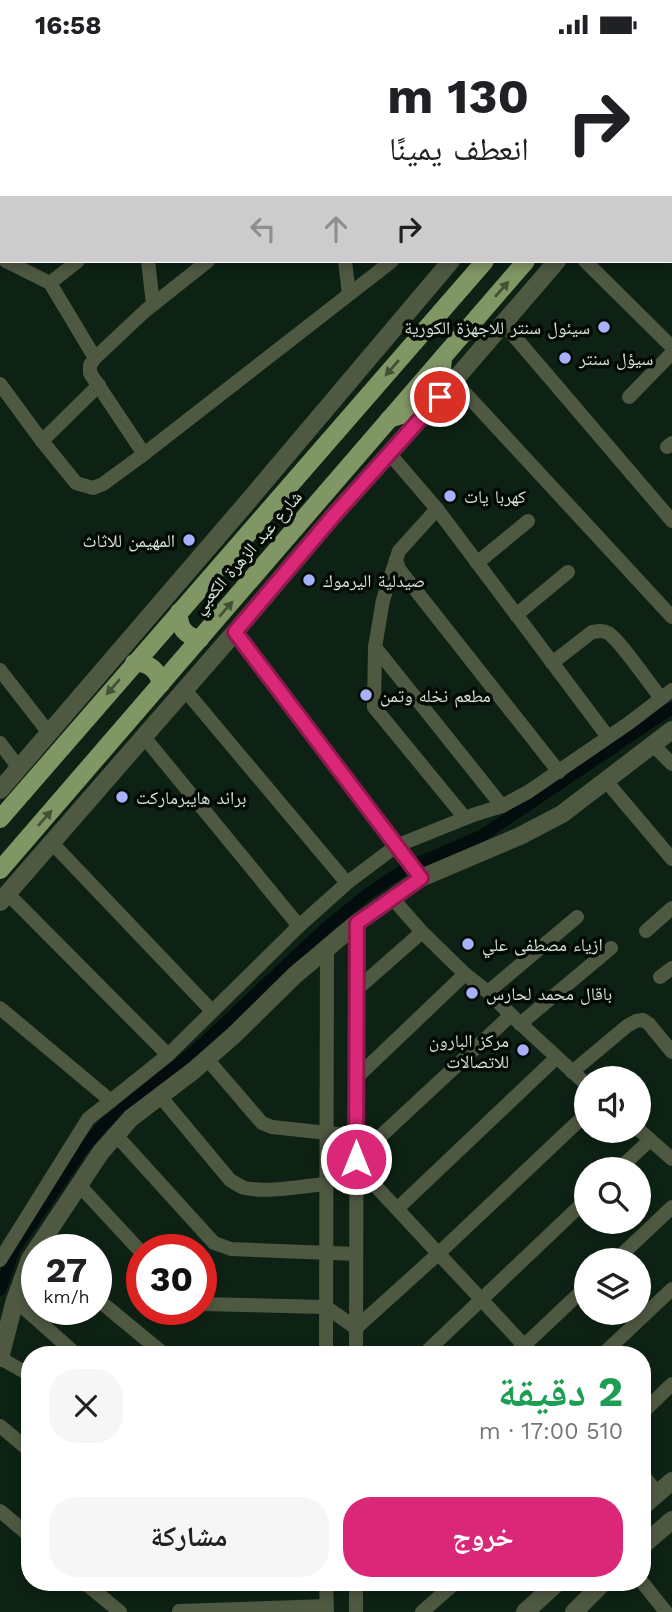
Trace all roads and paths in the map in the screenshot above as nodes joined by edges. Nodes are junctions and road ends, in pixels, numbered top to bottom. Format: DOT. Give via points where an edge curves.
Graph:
graph roads {
  1 [pos="11,263"];
  2 [pos="75,263"];
  3 [pos="148,263"];
  4 [pos="206,263"];
  5 [pos="345,263"];
  6 [pos="389,263"];
  7 [pos="449,263"];
  8 [pos="483,263"];
  9 [pos="524,263"];
  10 [pos="555,263"];
  11 [pos="587,263"];
  12 [pos="50,283"];
  13 [pos="349,294"];
  14 [pos="153,305"];
  15 [pos="503,323"];
  16 [pos="672,347"];
  17 [pos="672,353"];
  18 [pos="443,357"];
  19 [pos="94,358"];
  20 [pos="454,381"];
  21 [pos="0,384"];
  22 [pos="99,385"];
  23 [pos="629,397"];
  24 [pos="436,402"];
  25 [pos="389,419"];
  26 [pos="42,441"];
  27 [pos="388,453"];
  28 [pos="144,454"];
  29 [pos="437,509"];
  30 [pos="528,521"];
  31 [pos="672,521"];
  32 [pos="396,560"];
  33 [pos="477,563"];
  34 [pos="568,572"];
  35 [pos="179,612"];
  36 [pos="516,615"];
  37 [pos="672,617"];
  38 [pos="235,632"];
  39 [pos="200,639"];
  40 [pos="375,647"];
  41 [pos="134,663"];
  42 [pos="552,663"];
  43 [pos="0,670"];
  44 [pos="161,684"];
  45 [pos="185,690"];
  46 [pos="666,694"];
  47 [pos="672,730"];
  48 [pos="49,733"];
  49 [pos="144,737"];
  50 [pos="608,737"];
  51 [pos="0,743"];
  52 [pos="653,745"];
  53 [pos="672,764"];
  54 [pos="19,768"];
  55 [pos="559,772"];
  56 [pos="607,781"];
  57 [pos="0,790"];
  58 [pos="502,806"];
  59 [pos="465,818"];
  60 [pos="0,819"];
  61 [pos="52,843"];
  62 [pos="396,846"];
  63 [pos="672,859"];
  64 [pos="0,870"];
  65 [pos="421,878"];
  66 [pos="347,883"];
  67 [pos="4,898"];
  68 [pos="393,899"];
  69 [pos="672,908"];
  70 [pos="577,917"];
  71 [pos="357,923"];
  72 [pos="299,926"];
  73 [pos="646,931"];
  74 [pos="422,932"];
  75 [pos="327,948"];
  76 [pos="611,948"];
  77 [pos="465,974"];
  78 [pos="356,990"];
  79 [pos="488,992"];
  80 [pos="0,1008"];
  81 [pos="212,1011"];
  82 [pos="515,1019"];
  83 [pos="672,1052"];
  84 [pos="168,1055"];
  85 [pos="556,1058"];
  86 [pos="207,1059"];
  87 [pos="572,1072"];
  88 [pos="356,1078"];
  89 [pos="160,1096"];
  90 [pos="111,1101"];
  91 [pos="574,1125"];
  92 [pos="115,1134"];
  93 [pos="326,1134"];
  94 [pos="356,1136"];
  95 [pos="651,1140"];
  96 [pos="639,1143"];
  97 [pos="628,1157"];
  98 [pos="672,1159"];
  99 [pos="356,1162"];
  100 [pos="326,1184"];
  101 [pos="79,1185"];
  102 [pos="672,1207"];
  103 [pos="397,1209"];
  104 [pos="574,1211"];
  105 [pos="47,1234"];
  106 [pos="126,1235"];
  107 [pos="629,1248"];
  108 [pos="439,1253"];
  109 [pos="326,1254"];
  110 [pos="356,1254"];
  111 [pos="0,1261"];
  112 [pos="21,1284"];
  113 [pos="672,1289"];
  114 [pos="481,1298"];
  115 [pos="574,1299"];
  116 [pos="15,1300"];
  117 [pos="217,1304"];
  118 [pos="326,1307"];
  119 [pos="112,1311"];
  120 [pos="356,1328"];
  121 [pos="67,1346"];
  122 [pos="154,1346"];
  123 [pos="326,1346"];
  124 [pos="356,1346"];
  125 [pos="432,1346"];
  126 [pos="520,1346"];
  127 [pos="529,1346"];
  128 [pos="612,1346"];
  129 [pos="0,1358"];
  130 [pos="21,1370"];
  131 [pos="672,1384"];
  132 [pos="651,1404"];
  133 [pos="0,1426"];
  134 [pos="21,1444"];
  135 [pos="672,1481"];
  136 [pos="651,1485"];
  137 [pos="658,1493"];
  138 [pos="651,1499"];
  139 [pos="0,1511"];
  140 [pos="672,1520"];
  141 [pos="21,1528"];
  142 [pos="651,1538"];
  143 [pos="95,1591"];
  144 [pos="327,1591"];
  145 [pos="356,1591"];
  146 [pos="446,1591"];
  147 [pos="548,1591"];
  148 [pos="595,1591"];
  149 [pos="649,1591"];
  150 [pos="326,1609"];
  151 [pos="179,1611"];
  152 [pos="120,1612"];
  153 [pos="356,1612"];
  154 [pos="422,1612"];
  155 [pos="524,1612"];
  156 [pos="575,1612"];
  157 [pos="666,1612"];
  1 -- 12 [label="street"];
  2 -- 12 [label="street"];
  3 -- 14 [label="street"];
  4 -- 14 [label="street"];
  5 -- 13 [label="street"];
  6 -- 13 [label="street"];
  7 -- 48 [label="street"];
  8 -- 35 [label="main road, شارع عبد الزهرة الكعبي, one-way"];
  18 -- 9 [label="main road, شارع عبد الزهرة الكعبي, one-way"];
  10 -- 15 [label="street"];
  11 -- 16 [label="street"];
  12 -- 19 [label="street"];
  13 -- 28 [label="street"];
  14 -- 19 [label="street"];
  15 -- 20 [label="street"];
  15 -- 31 [label="street"];
  17 -- 23 [label="street"];
  18 -- 24 [label="main road"];
  18 -- 25 [label="main road, شارع عبد الزهرة الكعبي"];
  19 -- 22 [label="street" via="90,373"];
  20 -- 24 [label="street"];
  20 -- 37 [label="street"];
  21 -- 26 [label="street"];
  22 -- 26 [label="street"];
  22 -- 28 [label="street"];
  24 -- 25 [label="main road"];
  24 -- 27 [label="street"];
  39 -- 25 [label="main road, شارع عبد الزهرة الكعبي, one-way"];
  26 -- 28 [label="street" via="76,483 93,488"];
  27 -- 29 [label="street"];
  27 -- 38 [label="street"];
  29 -- 32 [label="street"];
  29 -- 33 [label="street"];
  30 -- 33 [label="street"];
  32 -- 40 [label="street"];
  32 -- 55 [label="street" via="398,569"];
  33 -- 36 [label="street"];
  34 -- 36 [label="street"];
  35 -- 39 [label="main road" via="183,630"];
  35 -- 41 [label="main road, شارع عبد الزهرة الكعبي"];
  36 -- 42 [label="street"];
  38 -- 45 [label="street"];
  38 -- 62 [label="street"];
  39 -- 44 [label="main road, شارع عبد الزهرة الكعبي"];
  40 -- 58 [label="street"];
  40 -- 59 [label="street" via="374,707"];
  41 -- 44 [label="main road" via="152,667"];
  41 -- 60 [label="main road, شارع عبد الزهرة الكعبي, one-way"];
  42 -- 46 [label="street" via="592,632 607,632"];
  42 -- 50 [label="street"];
  43 -- 48 [label="street"];
  64 -- 44 [label="main road, شارع عبد الزهرة الكعبي, one-way"];
  45 -- 49 [label="street"];
  45 -- 66 [label="street"];
  46 -- 50 [label="street"];
  47 -- 52 [label="street"];
  48 -- 54 [label="street"];
  49 -- 61 [label="street"];
  49 -- 72 [label="street"];
  50 -- 55 [label="street"];
  51 -- 54 [label="street"];
  52 -- 53 [label="street"];
  52 -- 56 [label="street"];
  54 -- 57 [label="street"];
  55 -- 58 [label="street"];
  56 -- 63 [label="street"];
  56 -- 65 [label="street" via="562,814 520,836"];
  58 -- 59 [label="street"];
  59 -- 62 [label="street"];
  61 -- 67 [label="street"];
  61 -- 81 [label="street"];
  62 -- 65 [label="street"];
  62 -- 66 [label="street"];
  65 -- 68 [label="street"];
  66 -- 72 [label="street"];
  67 -- 84 [label="street"];
  68 -- 71 [label="street"];
  68 -- 74 [label="street"];
  69 -- 73 [label="street"];
  70 -- 79 [label="street"];
  71 -- 75 [label="street"];
  71 -- 78 [label="street"];
  72 -- 81 [label="street"];
  74 -- 77 [label="street"];
  74 -- 78 [label="street"];
  75 -- 86 [label="street"];
  75 -- 93 [label="street"];
  76 -- 82 [label="street"];
  77 -- 79 [label="street"];
  77 -- 88 [label="street"];
  78 -- 88 [label="street"];
  79 -- 82 [label="street"];
  80 -- 90 [label="street"];
  81 -- 84 [label="street"];
  82 -- 85 [label="street"];
  82 -- 99 [label="street"];
  83 -- 87 [label="street" via="649,1024 636,1021"];
  84 -- 90 [label="street"];
  85 -- 87 [label="street"];
  85 -- 103 [label="street"];
  86 -- 89 [label="street"];
  86 -- 93 [label="street" via="262,1123"];
  88 -- 94 [label="street"];
  89 -- 92 [label="street"];
  89 -- 100 [label="street" via="239,1186 263,1189"];
  90 -- 111 [label="street" via="88,1119"];
  91 -- 108 [label="street"];
  92 -- 101 [label="street"];
  92 -- 109 [label="street" via="214,1243 231,1249"];
  93 -- 94 [label="street"];
  93 -- 100 [label="street"];
  94 -- 99 [label="street"];
  95 -- 98 [label="street"];
  96 -- 97 [label="street"];
  99 -- 103 [label="street"];
  99 -- 110 [label="street"];
  100 -- 109 [label="street"];
  101 -- 105 [label="street"];
  101 -- 106 [label="street"];
  102 -- 107 [label="street"];
  103 -- 108 [label="street"];
  104 -- 114 [label="street"];
  108 -- 114 [label="street"];
  108 -- 120 [label="street"];
  109 -- 110 [label="street"];
  109 -- 118 [label="street"];
  110 -- 120 [label="street"];
  112 -- 116 [label="street"];
  113 -- 128 [label="street"];
  114 -- 125 [label="street"];
  114 -- 126 [label="street"];
  115 -- 127 [label="street"];
  116 -- 121 [label="street"];
  116 -- 129 [label="street"];
  117 -- 118 [label="street"];
  118 -- 120 [label="street"];
  118 -- 123 [label="street"];
  119 -- 122 [label="street"];
  120 -- 124 [label="street"];
  129 -- 130 [label="street"];
  131 -- 132 [label="street"];
  133 -- 134 [label="street"];
  135 -- 137 [label="street"];
  136 -- 137 [label="street"];
  137 -- 138 [label="street"];
  139 -- 141 [label="street"];
  140 -- 142 [label="street"];
  143 -- 152 [label="street"];
  144 -- 150 [label="street"];
  145 -- 153 [label="street"];
  146 -- 154 [label="street"];
  147 -- 155 [label="street"];
  148 -- 156 [label="street"];
  149 -- 157 [label="street"];
  150 -- 151 [label="street"];
}
